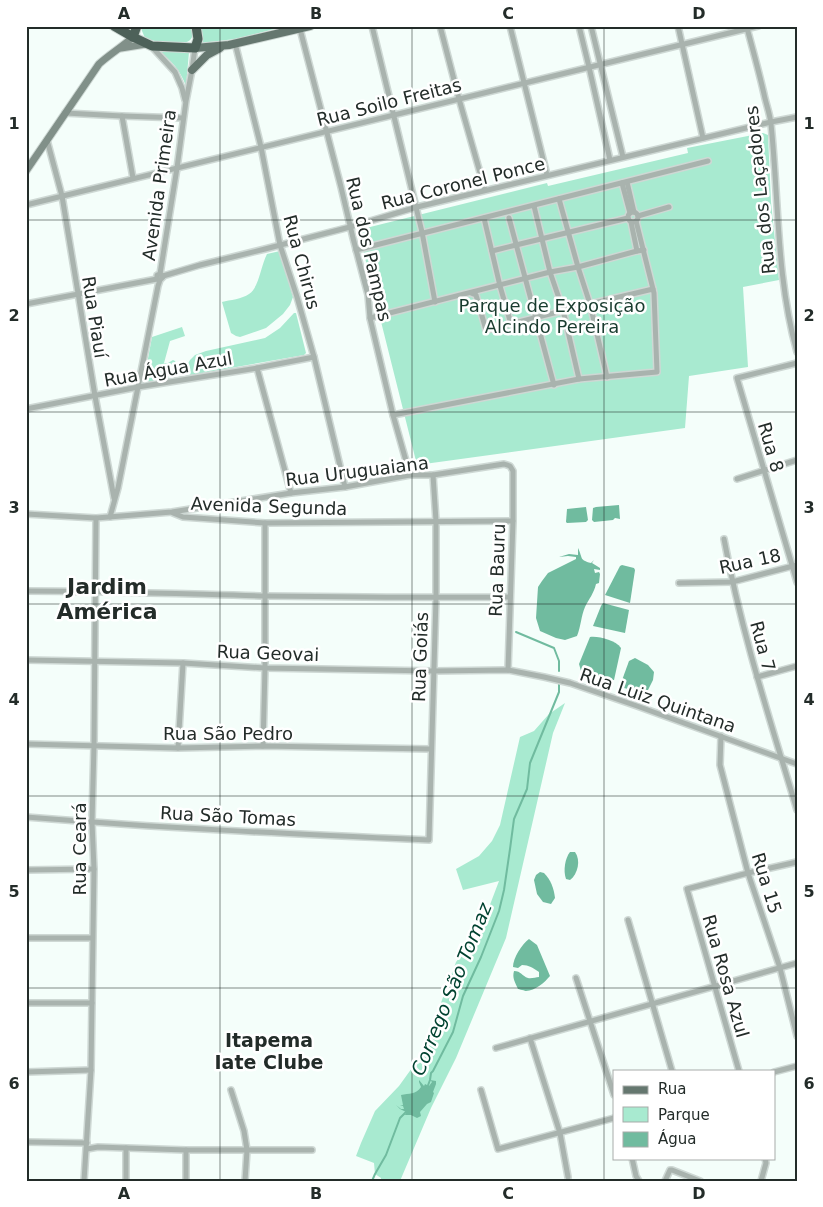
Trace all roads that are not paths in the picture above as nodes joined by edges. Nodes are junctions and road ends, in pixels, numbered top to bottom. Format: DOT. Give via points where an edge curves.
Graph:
graph roads {
  1 [pos="114,26"];
  2 [pos="196,26"];
  3 [pos="310,26"];
  4 [pos="372,26"];
  5 [pos="440,26"];
  6 [pos="510,26"];
  7 [pos="578,26"];
  8 [pos="591,26"];
  9 [pos="678,26"];
  10 [pos="758,26"];
  11 [pos="747,27"];
  12 [pos="300,29"];
  13 [pos="136,31"];
  14 [pos="232,44"];
  15 [pos="682,44"];
  16 [pos="149,45"];
  17 [pos="121,48"];
  18 [pos="195,48"];
  19 [pos="600,64"];
  20 [pos="589,67"];
  21 [pos="192,70"];
  22 [pos="525,83"];
  23 [pos="459,99"];
  24 [pos="186,101"];
  25 [pos="65,113"];
  26 [pos="393,115"];
  27 [pos="122,116"];
  28 [pos="797,117"];
  29 [pos="183,118"];
  30 [pos="771,122"];
  31 [pos="326,131"];
  32 [pos="703,138"];
  33 [pos="47,140"];
  34 [pos="261,147"];
  35 [pos="623,157"];
  36 [pos="610,160"];
  37 [pos="708,161"];
  38 [pos="177,168"];
  39 [pos="26,171"];
  40 [pos="547,176"];
  41 [pos="133,178"];
  42 [pos="624,183"];
  43 [pos="485,190"];
  44 [pos="62,196"];
  45 [pos="559,199"];
  46 [pos="26,204"];
  47 [pos="534,206"];
  48 [pos="417,207"];
  49 [pos="669,207"];
  50 [pos="633,217"];
  51 [pos="484,218"];
  52 [pos="509,218"];
  53 [pos="350,227"];
  54 [pos="422,232"];
  55 [pos="568,232"];
  56 [pos="542,239"];
  57 [pos="280,245"];
  58 [pos="516,246"];
  59 [pos="356,250"];
  60 [pos="492,250"];
  61 [pos="644,250"];
  62 [pos="637,251"];
  63 [pos="578,267"];
  64 [pos="550,272"];
  65 [pos="160,277"];
  66 [pos="526,279"];
  67 [pos="500,286"];
  68 [pos="653,289"];
  69 [pos="471,293"];
  70 [pos="78,294"];
  71 [pos="435,302"];
  72 [pos="26,304"];
  73 [pos="590,304"];
  74 [pos="562,310"];
  75 [pos="536,317"];
  76 [pos="370,318"];
  77 [pos="511,324"];
  78 [pos="797,352"];
  79 [pos="314,357"];
  80 [pos="797,363"];
  81 [pos="257,368"];
  82 [pos="607,377"];
  83 [pos="579,380"];
  84 [pos="554,385"];
  85 [pos="138,387"];
  86 [pos="95,396"];
  87 [pos="26,409"];
  88 [pos="393,415"];
  89 [pos="797,460"];
  90 [pos="764,470"];
  91 [pos="513,471"];
  92 [pos="410,475"];
  93 [pos="433,475"];
  94 [pos="736,479"];
  95 [pos="345,487"];
  96 [pos="291,493"];
  97 [pos="114,498"];
  98 [pos="172,512"];
  99 [pos="26,514"];
  100 [pos="110,517"];
  101 [pos="96,518"];
  102 [pos="436,521"];
  103 [pos="513,521"];
  104 [pos="265,523"];
  105 [pos="724,540"];
  106 [pos="794,566"];
  107 [pos="732,582"];
  108 [pos="797,582"];
  109 [pos="679,583"];
  110 [pos="26,591"];
  111 [pos="96,591"];
  112 [pos="265,596"];
  113 [pos="510,597"];
  114 [pos="436,598"];
  115 [pos="26,660"];
  116 [pos="94,661"];
  117 [pos="183,663"];
  118 [pos="797,666"];
  119 [pos="265,668"];
  120 [pos="508,670"];
  121 [pos="433,671"];
  122 [pos="757,677"];
  123 [pos="721,736"];
  124 [pos="26,744"];
  125 [pos="94,745"];
  126 [pos="263,746"];
  127 [pos="178,748"];
  128 [pos="430,749"];
  129 [pos="781,758"];
  130 [pos="797,764"];
  131 [pos="797,810"];
  132 [pos="26,817"];
  133 [pos="92,822"];
  134 [pos="429,840"];
  135 [pos="797,862"];
  136 [pos="94,869"];
  137 [pos="26,870"];
  138 [pos="748,873"];
  139 [pos="628,920"];
  140 [pos="26,938"];
  141 [pos="92,938"];
  142 [pos="797,964"];
  143 [pos="780,968"];
  144 [pos="576,978"];
  145 [pos="714,987"];
  146 [pos="26,1003"];
  147 [pos="92,1003"];
  148 [pos="652,1004"];
  149 [pos="590,1021"];
  150 [pos="797,1036"];
  151 [pos="530,1038"];
  152 [pos="496,1048"];
  153 [pos="797,1066"];
  154 [pos="91,1070"];
  155 [pos="672,1070"];
  156 [pos="739,1070"];
  157 [pos="776,1071"];
  158 [pos="26,1072"];
  159 [pos="231,1090"];
  160 [pos="481,1090"];
  161 [pos="613,1092"];
  162 [pos="613,1118"];
  163 [pos="560,1133"];
  164 [pos="26,1142"];
  165 [pos="87,1146"];
  166 [pos="126,1148"];
  167 [pos="186,1150"];
  168 [pos="247,1150"];
  169 [pos="312,1150"];
  170 [pos="632,1160"];
  171 [pos="766,1161"];
  172 [pos="568,1177"];
  173 [pos="84,1181"];
  174 [pos="126,1181"];
  175 [pos="186,1181"];
  176 [pos="246,1181"];
  177 [pos="639,1181"];
  178 [pos="665,1181"];
  179 [pos="700,1181"];
  180 [pos="761,1181"];
  1 -- 13 [label="highway"];
  2 -- 18 [label="highway" via="198,39"];
  3 -- 12 [label="main road"];
  4 -- 26 [label="street"];
  5 -- 23 [label="street"];
  6 -- 22 [label="street"];
  7 -- 20 [label="street"];
  8 -- 19 [label="street"];
  9 -- 15 [label="street"];
  10 -- 11 [label="street, Rua Soilo Freitas"];
  11 -- 15 [label="street, Rua Soilo Freitas"];
  11 -- 30 [label="street, Rua dos Laçadores"];
  12 -- 14 [label="main road"];
  12 -- 31 [label="street, Rua dos Pampas"];
  13 -- 16 [label="highway"];
  13 -- 17 [label="street"];
  14 -- 18 [label="main road"];
  14 -- 21 [label="main road" via="214,50"];
  14 -- 34 [label="street, Rua Chirus"];
  15 -- 19 [label="street, Rua Soilo Freitas"];
  15 -- 32 [label="street"];
  16 -- 17 [label="street"];
  16 -- 18 [label="highway"];
  16 -- 24 [label="street, Avenida Primeira" via="175,72"];
  17 -- 25 [label="street" via="99,64"];
  18 -- 21 [label="street, Avenida Primeira"];
  19 -- 20 [label="street, Rua Soilo Freitas"];
  19 -- 35 [label="street"];
  20 -- 22 [label="street, Rua Soilo Freitas"];
  20 -- 36 [label="street"];
  21 -- 24 [label="street, Avenida Primeira"];
  22 -- 23 [label="street, Rua Soilo Freitas"];
  22 -- 40 [label="street"];
  23 -- 26 [label="street, Rua Soilo Freitas"];
  23 -- 43 [label="street"];
  24 -- 29 [label="street, Avenida Primeira"];
  25 -- 27 [label="street"];
  25 -- 33 [label="street"];
  26 -- 31 [label="street, Rua Soilo Freitas"];
  26 -- 48 [label="street"];
  27 -- 29 [label="street"];
  27 -- 41 [label="street"];
  28 -- 30 [label="street, Rua Coronel Ponce"];
  29 -- 38 [label="street, Avenida Primeira"];
  30 -- 32 [label="street, Rua Coronel Ponce"];
  30 -- 78 [label="street, Rua dos Laçadores" via="781,267"];
  31 -- 34 [label="street, Rua Soilo Freitas"];
  31 -- 53 [label="street, Rua dos Pampas"];
  32 -- 35 [label="street, Rua Coronel Ponce"];
  33 -- 39 [label="street"];
  33 -- 44 [label="street, Rua Piauí"];
  34 -- 38 [label="street, Rua Soilo Freitas"];
  34 -- 57 [label="street, Rua Chirus"];
  35 -- 36 [label="street, Rua Coronel Ponce"];
  36 -- 40 [label="street, Rua Coronel Ponce"];
  37 -- 42 [label="street"];
  38 -- 41 [label="street, Rua Soilo Freitas"];
  38 -- 65 [label="street, Avenida Primeira"];
  40 -- 43 [label="street, Rua Coronel Ponce"];
  41 -- 44 [label="street, Rua Soilo Freitas"];
  42 -- 45 [label="street"];
  42 -- 50 [label="street"];
  43 -- 48 [label="street, Rua Coronel Ponce"];
  44 -- 46 [label="street, Rua Soilo Freitas"];
  44 -- 70 [label="street, Rua Piauí"];
  45 -- 47 [label="street"];
  45 -- 55 [label="street"];
  47 -- 51 [label="street"];
  47 -- 56 [label="street"];
  48 -- 53 [label="street, Rua Coronel Ponce"];
  48 -- 54 [label="street"];
  49 -- 50 [label="street"];
  50 -- 55 [label="street"];
  50 -- 61 [label="street"];
  50 -- 62 [label="street"];
  51 -- 54 [label="street"];
  51 -- 60 [label="street"];
  52 -- 58 [label="street"];
  53 -- 57 [label="street, Rua Coronel Ponce"];
  53 -- 59 [label="street, Rua dos Pampas"];
  54 -- 59 [label="street"];
  54 -- 71 [label="street"];
  55 -- 56 [label="street"];
  55 -- 63 [label="street"];
  56 -- 58 [label="street"];
  56 -- 64 [label="street"];
  57 -- 65 [label="street, Rua Coronel Ponce"];
  57 -- 79 [label="street, Rua Chirus"];
  58 -- 60 [label="street"];
  58 -- 66 [label="street"];
  59 -- 76 [label="street, Rua dos Pampas" via="368,294"];
  60 -- 67 [label="street"];
  61 -- 62 [label="street"];
  61 -- 68 [label="street"];
  62 -- 63 [label="street"];
  63 -- 64 [label="street"];
  63 -- 73 [label="street"];
  64 -- 66 [label="street"];
  64 -- 74 [label="street"];
  65 -- 70 [label="street, Rua Coronel Ponce"];
  65 -- 85 [label="street, Avenida Primeira"];
  66 -- 67 [label="street"];
  66 -- 75 [label="street"];
  67 -- 69 [label="street"];
  67 -- 77 [label="street"];
  68 -- 73 [label="street"];
  68 -- 82 [label="street" via="657,372"];
  69 -- 71 [label="street"];
  69 -- 77 [label="street" via="476,295 486,330"];
  70 -- 72 [label="street, Rua Coronel Ponce"];
  70 -- 86 [label="street, Rua Piauí"];
  71 -- 76 [label="street"];
  73 -- 74 [label="street"];
  73 -- 82 [label="street"];
  74 -- 75 [label="street"];
  74 -- 83 [label="street"];
  75 -- 77 [label="street"];
  75 -- 84 [label="street"];
  76 -- 88 [label="street, Rua dos Pampas"];
  79 -- 81 [label="street, Rua Água Azul"];
  79 -- 95 [label="street, Rua Chirus"];
  80 -- 90 [label="street, Rua 8" via="737,378"];
  81 -- 85 [label="street, Rua Água Azul"];
  81 -- 96 [label="street"];
  82 -- 83 [label="street"];
  83 -- 84 [label="street"];
  84 -- 88 [label="street"];
  85 -- 86 [label="street, Rua Água Azul"];
  85 -- 97 [label="street, Avenida Primeira"];
  86 -- 87 [label="street, Rua Água Azul"];
  86 -- 97 [label="street, Rua Piauí"];
  88 -- 92 [label="street, Rua dos Pampas"];
  89 -- 90 [label="street"];
  90 -- 94 [label="street"];
  90 -- 106 [label="street, Rua 8"];
  91 -- 93 [label="street, Rua Uruguaiana" via="504,464"];
  91 -- 103 [label="street, Rua Bauru"];
  92 -- 93 [label="street, Rua Uruguaiana"];
  92 -- 95 [label="street, Rua Uruguaiana"];
  93 -- 102 [label="street, Rua Goiás"];
  95 -- 96 [label="street, Rua Uruguaiana"];
  96 -- 98 [label="street, Rua Uruguaiana"];
  97 -- 100 [label="street, Avenida Primeira"];
  98 -- 100 [label="street, Avenida Segunda"];
  98 -- 104 [label="street, Avenida Segunda" via="184,518"];
  99 -- 101 [label="street, Avenida Segunda"];
  100 -- 101 [label="street, Avenida Segunda"];
  101 -- 111 [label="street, Rua Ceará"];
  102 -- 103 [label="street, Avenida Segunda"];
  102 -- 104 [label="street, Avenida Segunda"];
  102 -- 114 [label="street, Rua Goiás"];
  103 -- 113 [label="street, Rua Bauru"];
  104 -- 112 [label="street"];
  105 -- 107 [label="street, Rua 7"];
  106 -- 107 [label="street, Rua 18"];
  106 -- 108 [label="street, Rua 8"];
  107 -- 109 [label="street, Rua 18"];
  107 -- 122 [label="street, Rua 7"];
  110 -- 111 [label="street"];
  111 -- 112 [label="street"];
  111 -- 116 [label="street, Rua Ceará"];
  112 -- 114 [label="street"];
  112 -- 119 [label="street"];
  113 -- 114 [label="street"];
  113 -- 120 [label="street, Rua Bauru"];
  114 -- 121 [label="street, Rua Goiás"];
  115 -- 116 [label="street, Rua Geovai"];
  116 -- 117 [label="street, Rua Geovai"];
  116 -- 125 [label="street, Rua Ceará"];
  117 -- 119 [label="street, Rua Geovai"];
  117 -- 127 [label="street"];
  118 -- 122 [label="street"];
  119 -- 121 [label="street, Rua Geovai"];
  119 -- 126 [label="street"];
  120 -- 121 [label="street, Rua Geovai"];
  120 -- 123 [label="street, Rua Luiz Quintana" via="570,683"];
  121 -- 128 [label="street, Rua Goiás"];
  122 -- 129 [label="street, Rua 7"];
  123 -- 129 [label="street, Rua Luiz Quintana"];
  123 -- 138 [label="street, Rua 15" via="720,765"];
  124 -- 125 [label="street, Rua São Pedro"];
  125 -- 127 [label="street, Rua São Pedro"];
  125 -- 133 [label="street, Rua Ceará"];
  126 -- 127 [label="street, Rua São Pedro"];
  126 -- 128 [label="street, Rua São Pedro"];
  128 -- 134 [label="street, Rua Goiás"];
  129 -- 130 [label="street, Rua Luiz Quintana"];
  129 -- 131 [label="street"];
  132 -- 133 [label="street, Rua São Tomas"];
  133 -- 134 [label="street, Rua São Tomas"];
  133 -- 136 [label="street, Rua Ceará"];
  135 -- 138 [label="street"];
  136 -- 137 [label="street"];
  136 -- 141 [label="street, Rua Ceará"];
  138 -- 143 [label="street, Rua 15"];
  138 -- 145 [label="street, Rua Rosa Azul" via="686,889"];
  139 -- 148 [label="street"];
  140 -- 141 [label="street"];
  141 -- 147 [label="street, Rua Ceará"];
  142 -- 143 [label="street"];
  143 -- 145 [label="street"];
  143 -- 150 [label="street, Rua 15"];
  144 -- 149 [label="street"];
  145 -- 148 [label="street"];
  145 -- 156 [label="street, Rua Rosa Azul"];
  146 -- 147 [label="street"];
  147 -- 154 [label="street, Rua Ceará"];
  148 -- 149 [label="street"];
  148 -- 155 [label="street"];
  149 -- 151 [label="street"];
  149 -- 161 [label="street"];
  151 -- 152 [label="street"];
  151 -- 163 [label="street"];
  153 -- 157 [label="street"];
  154 -- 158 [label="street"];
  154 -- 165 [label="street, Rua Ceará"];
  159 -- 168 [label="street"];
  160 -- 163 [label="street" via="498,1149"];
  162 -- 163 [label="street"];
  163 -- 172 [label="street"];
  164 -- 165 [label="street"];
  165 -- 166 [label="street"];
  165 -- 173 [label="street, Rua Ceará"];
  166 -- 167 [label="street"];
  166 -- 174 [label="street"];
  167 -- 168 [label="street"];
  167 -- 175 [label="street"];
  168 -- 169 [label="street"];
  168 -- 176 [label="street"];
  170 -- 177 [label="street"];
  171 -- 180 [label="street"];
  178 -- 179 [label="street" via="670,1170"];
}
